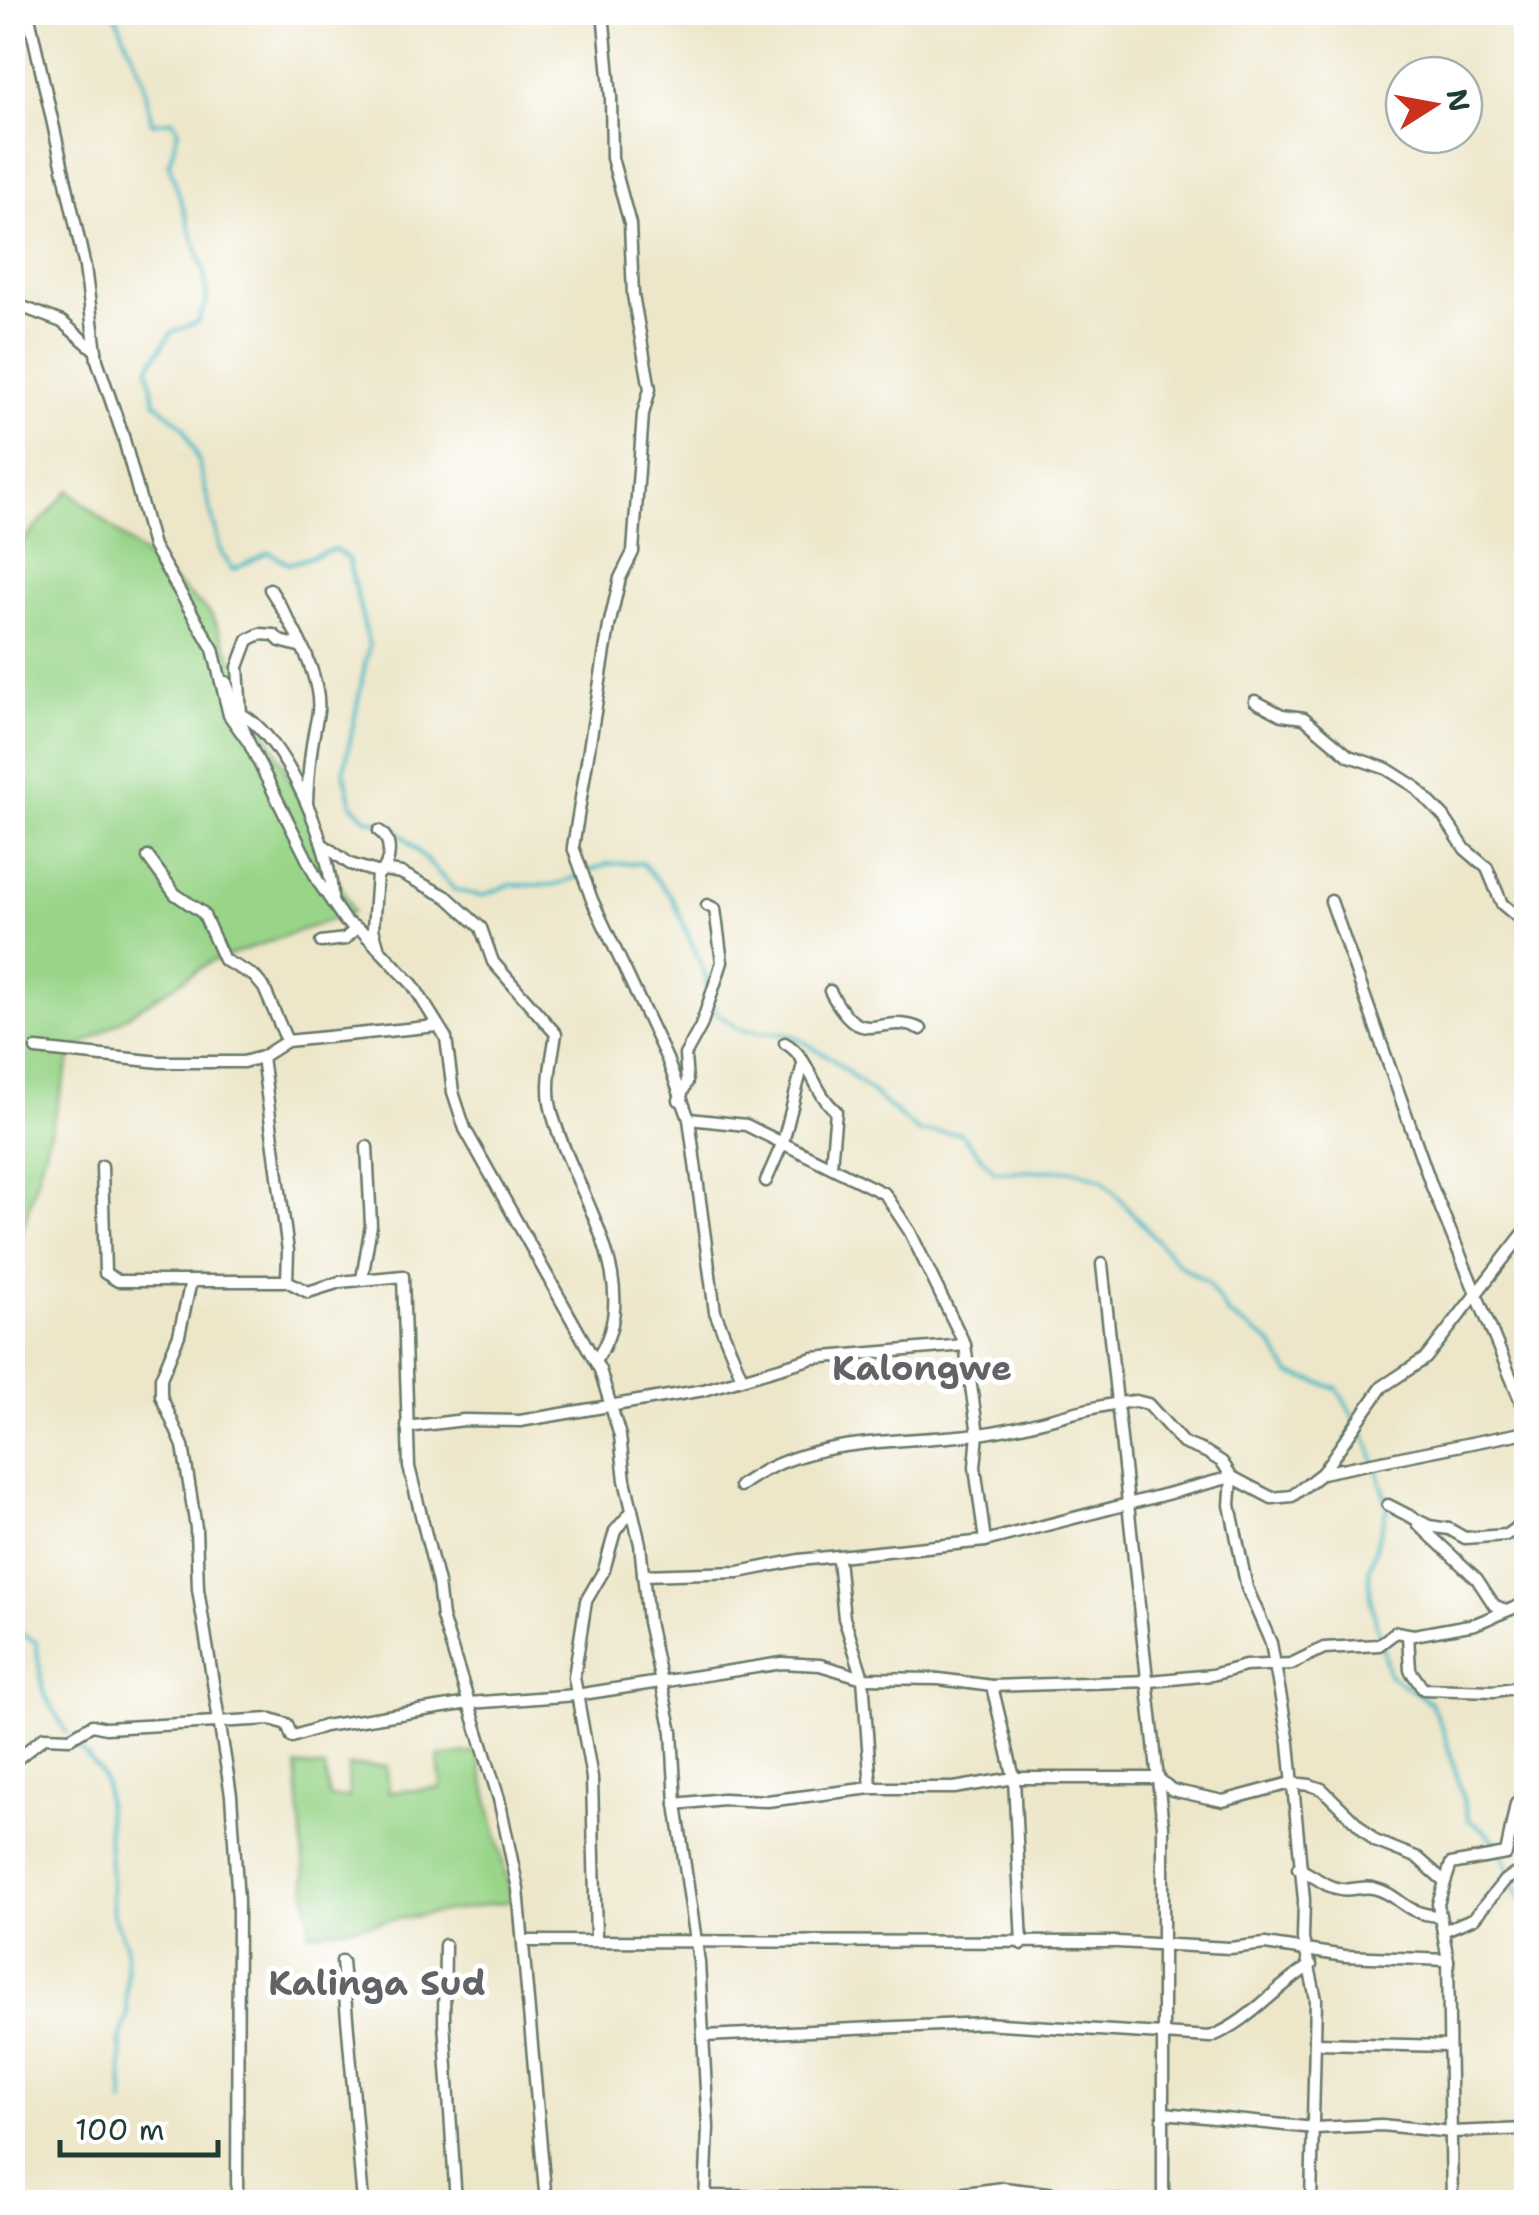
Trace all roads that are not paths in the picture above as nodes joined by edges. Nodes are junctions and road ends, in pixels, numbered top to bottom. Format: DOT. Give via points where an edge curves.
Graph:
graph roads {
  1 [pos="28,12"];
  2 [pos="603,12"];
  3 [pos="12,303"];
  4 [pos="96,351"];
  5 [pos="270,589"];
  6 [pos="307,656"];
  7 [pos="220,667"];
  8 [pos="1255,701"];
  9 [pos="240,714"];
  10 [pos="249,742"];
  11 [pos="307,808"];
  12 [pos="380,831"];
  13 [pos="320,843"];
  14 [pos="148,857"];
  15 [pos="380,872"];
  16 [pos="1331,901"];
  17 [pos="332,903"];
  18 [pos="707,905"];
  19 [pos="1526,924"];
  20 [pos="356,928"];
  21 [pos="320,942"];
  22 [pos="378,947"];
  23 [pos="830,991"];
  24 [pos="437,1026"];
  25 [pos="921,1030"];
  26 [pos="287,1040"];
  27 [pos="785,1043"];
  28 [pos="36,1049"];
  29 [pos="262,1057"];
  30 [pos="803,1062"];
  31 [pos="679,1100"];
  32 [pos="689,1119"];
  33 [pos="783,1142"];
  34 [pos="367,1146"];
  35 [pos="831,1165"];
  36 [pos="102,1166"];
  37 [pos="766,1181"];
  38 [pos="1526,1230"];
  39 [pos="1102,1264"];
  40 [pos="362,1280"];
  41 [pos="191,1281"];
  42 [pos="287,1281"];
  43 [pos="1479,1296"];
  44 [pos="965,1346"];
  45 [pos="595,1362"];
  46 [pos="742,1378"];
  47 [pos="1114,1403"];
  48 [pos="612,1404"];
  49 [pos="1526,1414"];
  50 [pos="407,1427"];
  51 [pos="1526,1432"];
  52 [pos="978,1434"];
  53 [pos="1322,1473"];
  54 [pos="1232,1477"];
  55 [pos="740,1486"];
  56 [pos="1388,1505"];
  57 [pos="1128,1506"];
  58 [pos="632,1511"];
  59 [pos="1413,1516"];
  60 [pos="1526,1520"];
  61 [pos="985,1541"];
  62 [pos="838,1559"];
  63 [pos="643,1575"];
  64 [pos="1526,1603"];
  65 [pos="1505,1610"];
  66 [pos="1408,1635"];
  67 [pos="1274,1663"];
  68 [pos="864,1678"];
  69 [pos="1151,1681"];
  70 [pos="662,1684"];
  71 [pos="992,1686"];
  72 [pos="1526,1686"];
  73 [pos="576,1695"];
  74 [pos="469,1703"];
  75 [pos="219,1723"];
  76 [pos="12,1763"];
  77 [pos="1014,1778"];
  78 [pos="1158,1778"];
  79 [pos="1291,1782"];
  80 [pos="871,1788"];
  81 [pos="1526,1791"];
  82 [pos="676,1804"];
  83 [pos="1298,1868"];
  84 [pos="1526,1868"];
  85 [pos="1444,1880"];
  86 [pos="1438,1916"];
  87 [pos="1443,1932"];
  88 [pos="596,1938"];
  89 [pos="698,1940"];
  90 [pos="525,1941"];
  91 [pos="1022,1944"];
  92 [pos="446,1945"];
  93 [pos="1161,1945"];
  94 [pos="1308,1952"];
  95 [pos="1448,1960"];
  96 [pos="342,1961"];
  97 [pos="1311,1965"];
  98 [pos="704,2036"];
  99 [pos="1164,2036"];
  100 [pos="1316,2043"];
  101 [pos="1449,2046"];
  102 [pos="1164,2112"];
  103 [pos="1315,2128"];
  104 [pos="1526,2129"];
  105 [pos="1452,2132"];
  106 [pos="705,2199"];
  107 [pos="237,2202"];
  108 [pos="363,2202"];
  109 [pos="456,2202"];
  110 [pos="546,2202"];
  111 [pos="1128,2202"];
  112 [pos="1162,2202"];
  113 [pos="1311,2202"];
  114 [pos="1452,2202"];
  1 -- 4 [label="street" via="85,267"];
  2 -- 31 [label="street" via="612,158 630,224 633,295 650,389 633,552 610,626 573,846"];
  3 -- 4 [label="street" via="62,322"];
  4 -- 7 [label="street" via="153,546"];
  5 -- 6 [label="street"];
  6 -- 9 [label="street" via="302,646 274,635 248,640 238,668"];
  6 -- 11 [label="street" via="318,713"];
  7 -- 9 [label="street"];
  7 -- 10 [label="street" via="224,702"];
  8 -- 19 [label="street" via="1282,716 1304,718 1349,756 1414,786 1487,868 1502,904"];
  9 -- 10 [label="street"];
  9 -- 11 [label="street" via="284,760"];
  10 -- 17 [label="street"];
  11 -- 13 [label="street"];
  12 -- 15 [label="street" via="389,845"];
  13 -- 15 [label="street" via="350,864"];
  13 -- 17 [label="street" via="330,866"];
  14 -- 26 [label="street" via="175,894 203,913 224,960 264,988"];
  15 -- 22 [label="street" via="373,929"];
  15 -- 45 [label="street" via="401,874 447,897 482,928 493,962 556,1034 551,1110 601,1232 613,1283 607,1336"];
  16 -- 43 [label="street" via="1407,1120"];
  17 -- 20 [label="street"];
  18 -- 31 [label="street" via="715,909 722,962 686,1055 687,1082"];
  20 -- 21 [label="street" via="346,939"];
  20 -- 22 [label="street"];
  22 -- 24 [label="street" via="413,985"];
  23 -- 25 [label="street" via="837,1009 858,1026"];
  24 -- 26 [label="street"];
  24 -- 45 [label="street" via="450,1047 453,1092 465,1129"];
  26 -- 29 [label="street"];
  27 -- 30 [label="street"];
  28 -- 29 [label="street" via="160,1062"];
  29 -- 42 [label="street"];
  30 -- 33 [label="street"];
  30 -- 35 [label="street" via="821,1100 836,1111"];
  31 -- 32 [label="street"];
  32 -- 33 [label="street" via="746,1126"];
  32 -- 46 [label="street" via="715,1312"];
  33 -- 35 [label="street"];
  33 -- 37 [label="street"];
  34 -- 40 [label="street" via="371,1225"];
  35 -- 44 [label="street" via="885,1194"];
  36 -- 41 [label="street" via="105,1273 118,1281"];
  38 -- 43 [label="street"];
  39 -- 47 [label="street"];
  40 -- 42 [label="street" via="308,1292"];
  40 -- 50 [label="street" via="395,1275 406,1284"];
  41 -- 42 [label="street"];
  41 -- 75 [label="street" via="179,1335 160,1378 161,1396 186,1462"];
  43 -- 49 [label="street"];
  43 -- 53 [label="street" via="1426,1358 1382,1387"];
  44 -- 46 [label="street" via="849,1352"];
  44 -- 52 [label="street"];
  45 -- 48 [label="street"];
  46 -- 48 [label="street"];
  47 -- 52 [label="street"];
  47 -- 54 [label="street" via="1148,1404 1173,1436 1222,1462"];
  47 -- 57 [label="street"];
  48 -- 50 [label="street" via="502,1424 464,1420"];
  48 -- 58 [label="street"];
  50 -- 74 [label="street" via="437,1598"];
  51 -- 53 [label="street"];
  52 -- 55 [label="street" via="808,1454"];
  52 -- 61 [label="street" via="975,1467"];
  53 -- 54 [label="street" via="1292,1496 1272,1498"];
  54 -- 57 [label="street"];
  54 -- 67 [label="street" via="1230,1506 1247,1588"];
  56 -- 59 [label="street"];
  57 -- 61 [label="street"];
  57 -- 69 [label="street"];
  58 -- 63 [label="street"];
  58 -- 73 [label="street" via="615,1530 586,1602"];
  59 -- 60 [label="street" via="1465,1538 1506,1535"];
  59 -- 65 [label="street"];
  61 -- 62 [label="street"];
  62 -- 63 [label="street"];
  62 -- 68 [label="street" via="844,1618"];
  63 -- 70 [label="street"];
  64 -- 65 [label="street"];
  65 -- 66 [label="street" via="1475,1624"];
  66 -- 67 [label="street" via="1396,1632 1379,1645 1324,1648 1291,1664"];
  66 -- 72 [label="street" via="1410,1670 1423,1689"];
  67 -- 69 [label="street"];
  67 -- 79 [label="street"];
  68 -- 70 [label="street" via="804,1662"];
  68 -- 71 [label="street"];
  68 -- 80 [label="street"];
  69 -- 71 [label="street"];
  69 -- 78 [label="street"];
  70 -- 73 [label="street"];
  70 -- 82 [label="street"];
  71 -- 77 [label="street"];
  73 -- 74 [label="street"];
  73 -- 88 [label="street" via="592,1778"];
  74 -- 75 [label="street" via="324,1726 292,1738 287,1724 271,1719"];
  74 -- 90 [label="street" via="499,1799"];
  75 -- 76 [label="street" via="92,1725 70,1738 44,1738"];
  75 -- 107 [label="street" via="232,1796 238,1901"];
  77 -- 78 [label="street"];
  77 -- 80 [label="street" via="954,1788"];
  77 -- 91 [label="street"];
  78 -- 79 [label="street" via="1172,1790 1222,1801"];
  78 -- 93 [label="street"];
  79 -- 83 [label="street"];
  79 -- 85 [label="street" via="1322,1790 1375,1841 1418,1858"];
  80 -- 82 [label="street"];
  81 -- 85 [label="street" via="1516,1804 1506,1854 1460,1859"];
  82 -- 89 [label="street"];
  83 -- 86 [label="street" via="1324,1885 1372,1888 1410,1914"];
  83 -- 94 [label="street"];
  84 -- 87 [label="street" via="1505,1880 1474,1918"];
  85 -- 86 [label="street"];
  86 -- 87 [label="street"];
  87 -- 95 [label="street"];
  88 -- 89 [label="street"];
  88 -- 90 [label="street"];
  89 -- 91 [label="street"];
  89 -- 98 [label="street"];
  90 -- 110 [label="street"];
  91 -- 93 [label="street"];
  92 -- 109 [label="street"];
  93 -- 94 [label="street" via="1266,1944"];
  93 -- 99 [label="street"];
  94 -- 95 [label="street"];
  94 -- 97 [label="street"];
  95 -- 101 [label="street"];
  96 -- 108 [label="street"];
  97 -- 99 [label="street" via="1278,1985 1235,2027 1210,2037"];
  97 -- 100 [label="street"];
  98 -- 99 [label="street" via="984,2024"];
  98 -- 106 [label="street"];
  99 -- 102 [label="street"];
  100 -- 101 [label="street"];
  100 -- 103 [label="street"];
  101 -- 105 [label="street"];
  102 -- 103 [label="street"];
  102 -- 112 [label="street"];
  103 -- 105 [label="street" via="1380,2124"];
  103 -- 113 [label="street"];
  104 -- 105 [label="street"];
  105 -- 114 [label="street"];
  106 -- 111 [label="street" via="926,2198 1004,2188"];
}
